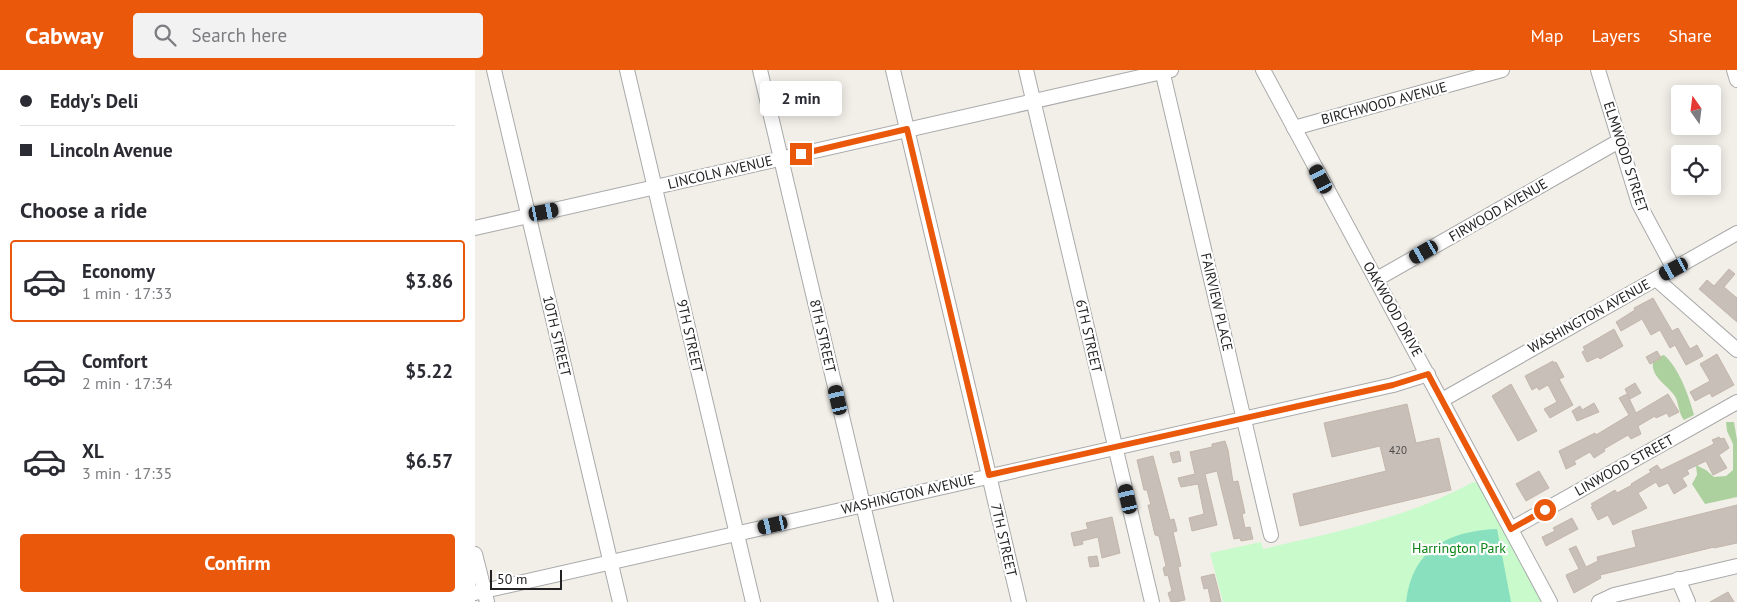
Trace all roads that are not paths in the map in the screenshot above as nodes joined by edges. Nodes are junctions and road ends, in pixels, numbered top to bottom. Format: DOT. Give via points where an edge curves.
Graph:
graph roads {
  1 [pos="494,70"];
  2 [pos="627,70"];
  3 [pos="760,70"];
  4 [pos="893,70"];
  5 [pos="1026,70"];
  6 [pos="1263,70"];
  7 [pos="1502,70"];
  8 [pos="1598,70"];
  9 [pos="1734,70"];
  10 [pos="1165,71"];
  11 [pos="1737,80"];
  12 [pos="1033,102"];
  13 [pos="1294,128"];
  14 [pos="907,129"];
  15 [pos="1619,141"];
  16 [pos="782,158"];
  17 [pos="654,187"];
  18 [pos="529,215"];
  19 [pos="475,228"];
  20 [pos="1737,233"];
  21 [pos="1674,269"];
  22 [pos="1377,279"];
  23 [pos="1656,279"];
  24 [pos="1737,350"];
  25 [pos="1428,374"];
  26 [pos="1442,400"];
  27 [pos="1737,402"];
  28 [pos="1245,418"];
  29 [pos="1115,448"];
  30 [pos="989,475"];
  31 [pos="863,505"];
  32 [pos="1511,529"];
  33 [pos="737,534"];
  34 [pos="1271,535"];
  35 [pos="475,554"];
  36 [pos="610,563"];
  37 [pos="1737,566"];
  38 [pos="1678,579"];
  39 [pos="482,595"];
  40 [pos="620,602"];
  41 [pos="753,602"];
  42 [pos="886,602"];
  43 [pos="1019,602"];
  44 [pos="1152,602"];
  45 [pos="1551,602"];
  46 [pos="1599,602"];
  47 [pos="1688,602"];
  1 -- 18 [label="street, 10TH STREET"];
  2 -- 17 [label="street, 9TH STREET"];
  3 -- 16 [label="street, 8TH STREET"];
  4 -- 14 [label="street, 7TH STREET"];
  5 -- 12 [label="street, 6TH STREET"];
  6 -- 13 [label="street, OAKWOOD DRIVE"];
  7 -- 13 [label="street, BIRCHWOOD AVENUE"];
  8 -- 15 [label="street, ELMWOOD STREET"];
  9 -- 11 [label="street"];
  10 -- 12 [label="street, LINCOLN AVENUE"];
  10 -- 28 [label="street, FAIRVIEW PLACE"];
  12 -- 14 [label="street, LINCOLN AVENUE"];
  12 -- 29 [label="street, 6TH STREET"];
  13 -- 22 [label="street, OAKWOOD DRIVE"];
  14 -- 16 [label="street, LINCOLN AVENUE"];
  14 -- 30 [label="street, 7TH STREET"];
  15 -- 21 [label="street, ELMWOOD STREET" via="1639,204"];
  15 -- 22 [label="street, FIRWOOD AVENUE"];
  16 -- 17 [label="street, LINCOLN AVENUE"];
  16 -- 31 [label="street, 8TH STREET"];
  17 -- 18 [label="street, LINCOLN AVENUE"];
  17 -- 33 [label="street, 9TH STREET"];
  18 -- 19 [label="street, LINCOLN AVENUE"];
  18 -- 36 [label="street, 10TH STREET"];
  20 -- 21 [label="street, WASHINGTON AVENUE"];
  21 -- 23 [label="street, WASHINGTON AVENUE"];
  22 -- 25 [label="street, OAKWOOD DRIVE"];
  23 -- 24 [label="street"];
  23 -- 26 [label="street, WASHINGTON AVENUE"];
  25 -- 26 [label="street, OAKWOOD DRIVE"];
  25 -- 28 [label="street, WASHINGTON AVENUE" via="1393,385"];
  26 -- 32 [label="street, OAKWOOD DRIVE"];
  27 -- 32 [label="street, LINWOOD STREET"];
  28 -- 29 [label="street, WASHINGTON AVENUE"];
  28 -- 34 [label="street, FAIRVIEW PLACE"];
  29 -- 30 [label="street, WASHINGTON AVENUE"];
  29 -- 44 [label="street, 6TH STREET"];
  30 -- 31 [label="street, WASHINGTON AVENUE"];
  30 -- 43 [label="street, 7TH STREET"];
  31 -- 33 [label="street, WASHINGTON AVENUE"];
  31 -- 42 [label="street, 8TH STREET"];
  32 -- 45 [label="street, OAKWOOD DRIVE"];
  33 -- 36 [label="street, WASHINGTON AVENUE"];
  33 -- 41 [label="street, 9TH STREET"];
  35 -- 39 [label="street"];
  36 -- 39 [label="street, WASHINGTON AVENUE"];
  36 -- 40 [label="street, 10TH STREET"];
  37 -- 38 [label="street"];
  38 -- 46 [label="street" via="1614,595"];
  38 -- 47 [label="street"];
}
